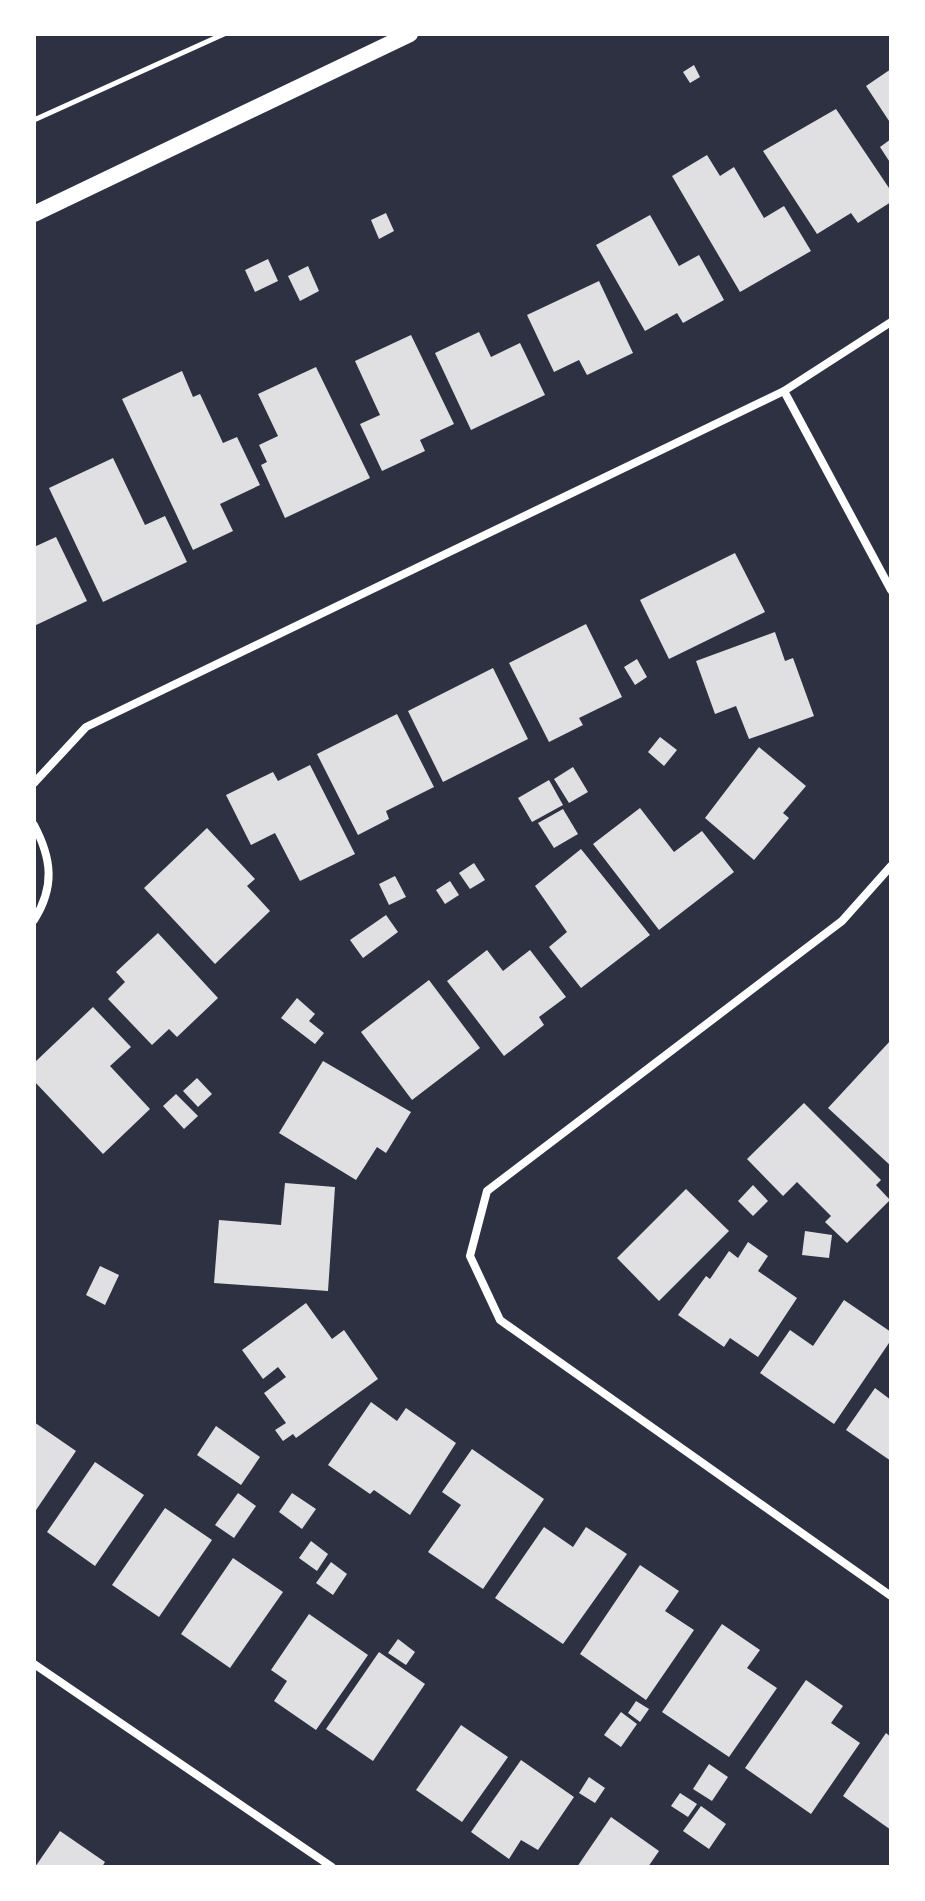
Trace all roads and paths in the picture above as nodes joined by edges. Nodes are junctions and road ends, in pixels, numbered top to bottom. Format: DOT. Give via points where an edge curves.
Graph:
graph roads {
  1 [pos="224,34"];
  2 [pos="410,34"];
  3 [pos="34,120"];
  4 [pos="34,214"];
  5 [pos="891,322"];
  6 [pos="784,391"];
  7 [pos="891,590"];
  8 [pos="34,783"];
  9 [pos="34,825"];
  10 [pos="891,866"];
  11 [pos="34,920"];
  12 [pos="891,1596"];
  13 [pos="34,1664"];
  14 [pos="332,1867"];
  1 -- 3 [label="path"];
  2 -- 4 [label="main road"];
  5 -- 6 [label="street"];
  6 -- 7 [label="street"];
  6 -- 8 [label="street" via="86,727"];
  9 -- 11 [label="street" via="47,849 51,875"];
  10 -- 12 [label="street" via="842,921 487,1191 470,1256 500,1320"];
  13 -- 14 [label="street"];
}
